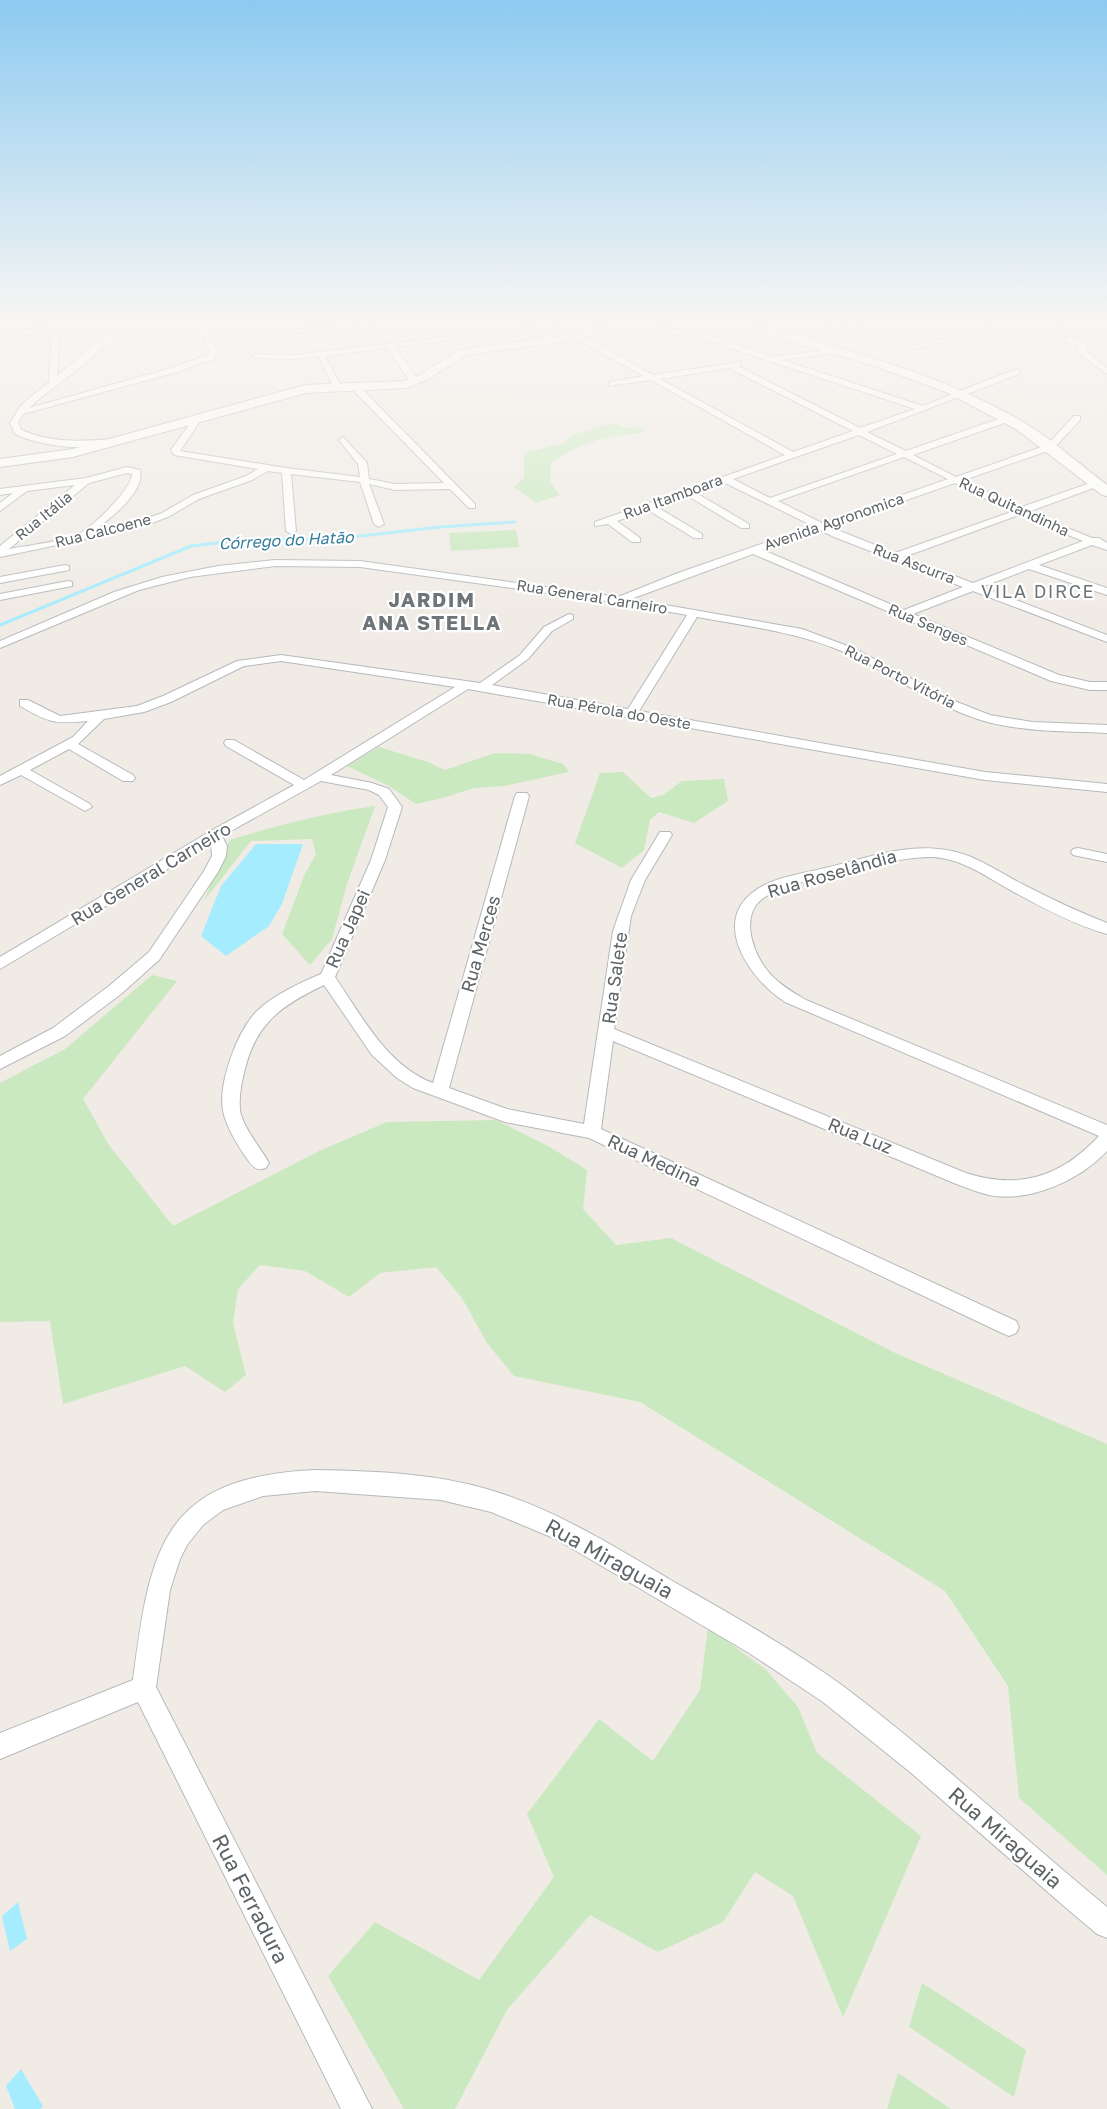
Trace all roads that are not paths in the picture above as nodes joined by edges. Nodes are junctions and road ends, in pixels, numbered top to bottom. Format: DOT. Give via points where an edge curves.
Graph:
graph roads {
  1 [pos="16,419"];
  2 [pos="387,419"];
  3 [pos="728,419"];
  4 [pos="837,419"];
  5 [pos="893,419"];
  6 [pos="1006,419"];
  7 [pos="1007,419"];
  8 [pos="1076,419"];
  9 [pos="197,420"];
  10 [pos="860,431"];
  11 [pos="343,440"];
  12 [pos="1050,447"];
  13 [pos="69,448"];
  14 [pos="908,454"];
  15 [pos="794,456"];
  16 [pos="0,463"];
  17 [pos="268,467"];
  18 [pos="285,471"];
  19 [pos="725,479"];
  20 [pos="365,480"];
  21 [pos="956,480"];
  22 [pos="87,481"];
  23 [pos="1096,484"];
  24 [pos="453,486"];
  25 [pos="24,489"];
  26 [pos="0,492"];
  27 [pos="688,492"];
  28 [pos="1107,492"];
  29 [pos="769,501"];
  30 [pos="472,506"];
  31 [pos="649,506"];
  32 [pos="0,508"];
  33 [pos="1019,512"];
  34 [pos="379,524"];
  35 [pos="745,526"];
  36 [pos="819,527"];
  37 [pos="291,531"];
  38 [pos="698,536"];
  39 [pos="1107,536"];
  40 [pos="81,537"];
  41 [pos="636,540"];
  42 [pos="1091,542"];
  43 [pos="1107,547"];
  44 [pos="753,550"];
  45 [pos="0,553"];
  46 [pos="894,557"];
  47 [pos="1031,566"];
  48 [pos="65,568"];
  49 [pos="0,580"];
  50 [pos="68,585"];
  51 [pos="974,587"];
  52 [pos="1107,591"];
  53 [pos="0,597"];
  54 [pos="619,600"];
  55 [pos="694,613"];
  56 [pos="903,614"];
  57 [pos="569,617"];
  58 [pos="1107,639"];
  59 [pos="0,645"];
  60 [pos="466,685"];
  61 [pos="1107,686"];
  62 [pos="482,687"];
  63 [pos="24,703"];
  64 [pos="631,714"];
  65 [pos="100,716"];
  66 [pos="1107,729"];
  67 [pos="230,743"];
  68 [pos="70,745"];
  69 [pos="21,770"];
  70 [pos="319,777"];
  71 [pos="128,778"];
  72 [pos="0,781"];
  73 [pos="303,785"];
  74 [pos="1107,788"];
  75 [pos="522,796"];
  76 [pos="85,807"];
  77 [pos="665,835"];
  78 [pos="214,836"];
  79 [pos="1078,852"];
  80 [pos="1107,858"];
  81 [pos="1107,929"];
  82 [pos="0,964"];
  83 [pos="327,976"];
  84 [pos="607,1032"];
  85 [pos="0,1063"];
  86 [pos="439,1092"];
  87 [pos="592,1132"];
  88 [pos="1107,1132"];
  89 [pos="1107,1139"];
  90 [pos="260,1163"];
  91 [pos="1009,1327"];
  92 [pos="144,1688"];
  93 [pos="0,1746"];
  94 [pos="1107,1924"];
  95 [pos="357,2109"];
  1 -- 13 [label="street" via="18,432"];
  2 -- 24 [label="street"];
  3 -- 15 [label="street"];
  4 -- 10 [label="street, Rua Quitandinha"];
  5 -- 10 [label="street, Rua Itamboara"];
  6 -- 14 [label="street"];
  7 -- 12 [label="street"];
  8 -- 12 [label="street"];
  9 -- 13 [label="street" via="116,442"];
  9 -- 17 [label="street" via="175,450 177,453"];
  10 -- 14 [label="street, Rua Quitandinha"];
  10 -- 15 [label="street, Rua Itamboara"];
  11 -- 20 [label="street" via="362,464"];
  12 -- 21 [label="street, Avenida Agronomica"];
  12 -- 23 [label="street"];
  13 -- 16 [label="street" via="22,462"];
  14 -- 21 [label="street, Rua Quitandinha"];
  14 -- 29 [label="street"];
  15 -- 19 [label="street, Rua Itamboara"];
  17 -- 18 [label="street"];
  17 -- 40 [label="street, Rua Calcoene" via="196,497 165,515"];
  18 -- 20 [label="street"];
  18 -- 37 [label="street"];
  19 -- 27 [label="street, Rua Itamboara"];
  19 -- 29 [label="street, Rua Ascurra"];
  20 -- 24 [label="street" via="403,487"];
  20 -- 34 [label="street"];
  21 -- 33 [label="street, Rua Quitandinha"];
  21 -- 36 [label="street, Avenida Agronomica"];
  22 -- 25 [label="street"];
  22 -- 40 [label="street" via="127,470 139,476 127,495"];
  22 -- 45 [label="street, Rua Itália"];
  23 -- 28 [label="street"];
  23 -- 33 [label="street"];
  24 -- 30 [label="street"];
  25 -- 26 [label="street"];
  25 -- 32 [label="street"];
  27 -- 31 [label="street, Rua Itamboara"];
  27 -- 35 [label="street"];
  29 -- 36 [label="street, Rua Ascurra"];
  31 -- 38 [label="street"];
  31 -- 41 [label="street, Rua Itamboara" via="604,522"];
  33 -- 42 [label="street, Rua Quitandinha"];
  33 -- 46 [label="street"];
  36 -- 44 [label="street, Avenida Agronomica"];
  36 -- 46 [label="street, Rua Ascurra"];
  39 -- 42 [label="street"];
  40 -- 45 [label="street, Rua Calcoene"];
  42 -- 43 [label="street, Rua Quitandinha"];
  42 -- 47 [label="street"];
  44 -- 54 [label="street, Avenida Agronomica"];
  44 -- 56 [label="street, Rua Senges"];
  46 -- 51 [label="street, Rua Ascurra"];
  47 -- 51 [label="street"];
  47 -- 52 [label="street"];
  48 -- 49 [label="street"];
  50 -- 53 [label="street"];
  51 -- 56 [label="street"];
  51 -- 58 [label="street, Rua Ascurra"];
  54 -- 55 [label="street, Rua General Carneiro"];
  54 -- 59 [label="street, Rua General Carneiro" via="372,565 269,564 215,569 157,581 99,601"];
  55 -- 64 [label="street"];
  55 -- 66 [label="street, Rua Porto Vitória" via="820,638 894,672 948,703 987,718 1032,726"];
  56 -- 61 [label="street, Rua Senges" via="1055,678"];
  57 -- 62 [label="street" via="548,629 524,657"];
  60 -- 62 [label="street, Rua Pérola do Oeste"];
  60 -- 65 [label="street, Rua Pérola do Oeste" via="302,661 262,659 223,670 140,709"];
  60 -- 70 [label="street, Rua General Carneiro"];
  62 -- 64 [label="street, Rua Pérola do Oeste"];
  63 -- 65 [label="street, Rua Pérola do Oeste" via="52,719"];
  64 -- 74 [label="street, Rua Pérola do Oeste" via="985,776"];
  65 -- 68 [label="street"];
  67 -- 73 [label="street"];
  68 -- 69 [label="street"];
  68 -- 71 [label="street"];
  69 -- 72 [label="street"];
  69 -- 76 [label="street"];
  70 -- 73 [label="street, Rua General Carneiro"];
  70 -- 83 [label="street, Rua Japei" via="378,790 395,807 378,860"];
  73 -- 78 [label="street, Rua General Carneiro"];
  75 -- 86 [label="street, Rua Merces"];
  77 -- 84 [label="street, Rua Salete" via="627,903"];
  78 -- 82 [label="street, Rua General Carneiro"];
  78 -- 85 [label="street" via="220,846 211,872 154,956 59,1032"];
  79 -- 80 [label="street"];
  81 -- 88 [label="street, Rua Roselândia" via="1066,912 985,868 949,854 926,852 889,856 790,882 757,896 743,921 745,942 762,976 800,1004"];
  83 -- 86 [label="street, Rua Medina" via="378,1051 403,1074"];
  83 -- 90 [label="street, Rua Japei" via="289,995 262,1016 239,1058 232,1113"];
  84 -- 87 [label="street, Rua Salete"];
  84 -- 89 [label="street, Rua Luz" via="992,1188 1024,1187 1065,1173 1095,1154"];
  86 -- 87 [label="street, Rua Medina" via="505,1115"];
  87 -- 91 [label="street, Rua Medina"];
  92 -- 93 [label="street"];
  92 -- 94 [label="street, Rua Miraguaia" via="163,1575 178,1538 199,1514 227,1496 255,1485 329,1479 464,1493 527,1514 575,1536 765,1649 853,1709"];
  92 -- 95 [label="street, Rua Ferradura"];
}
